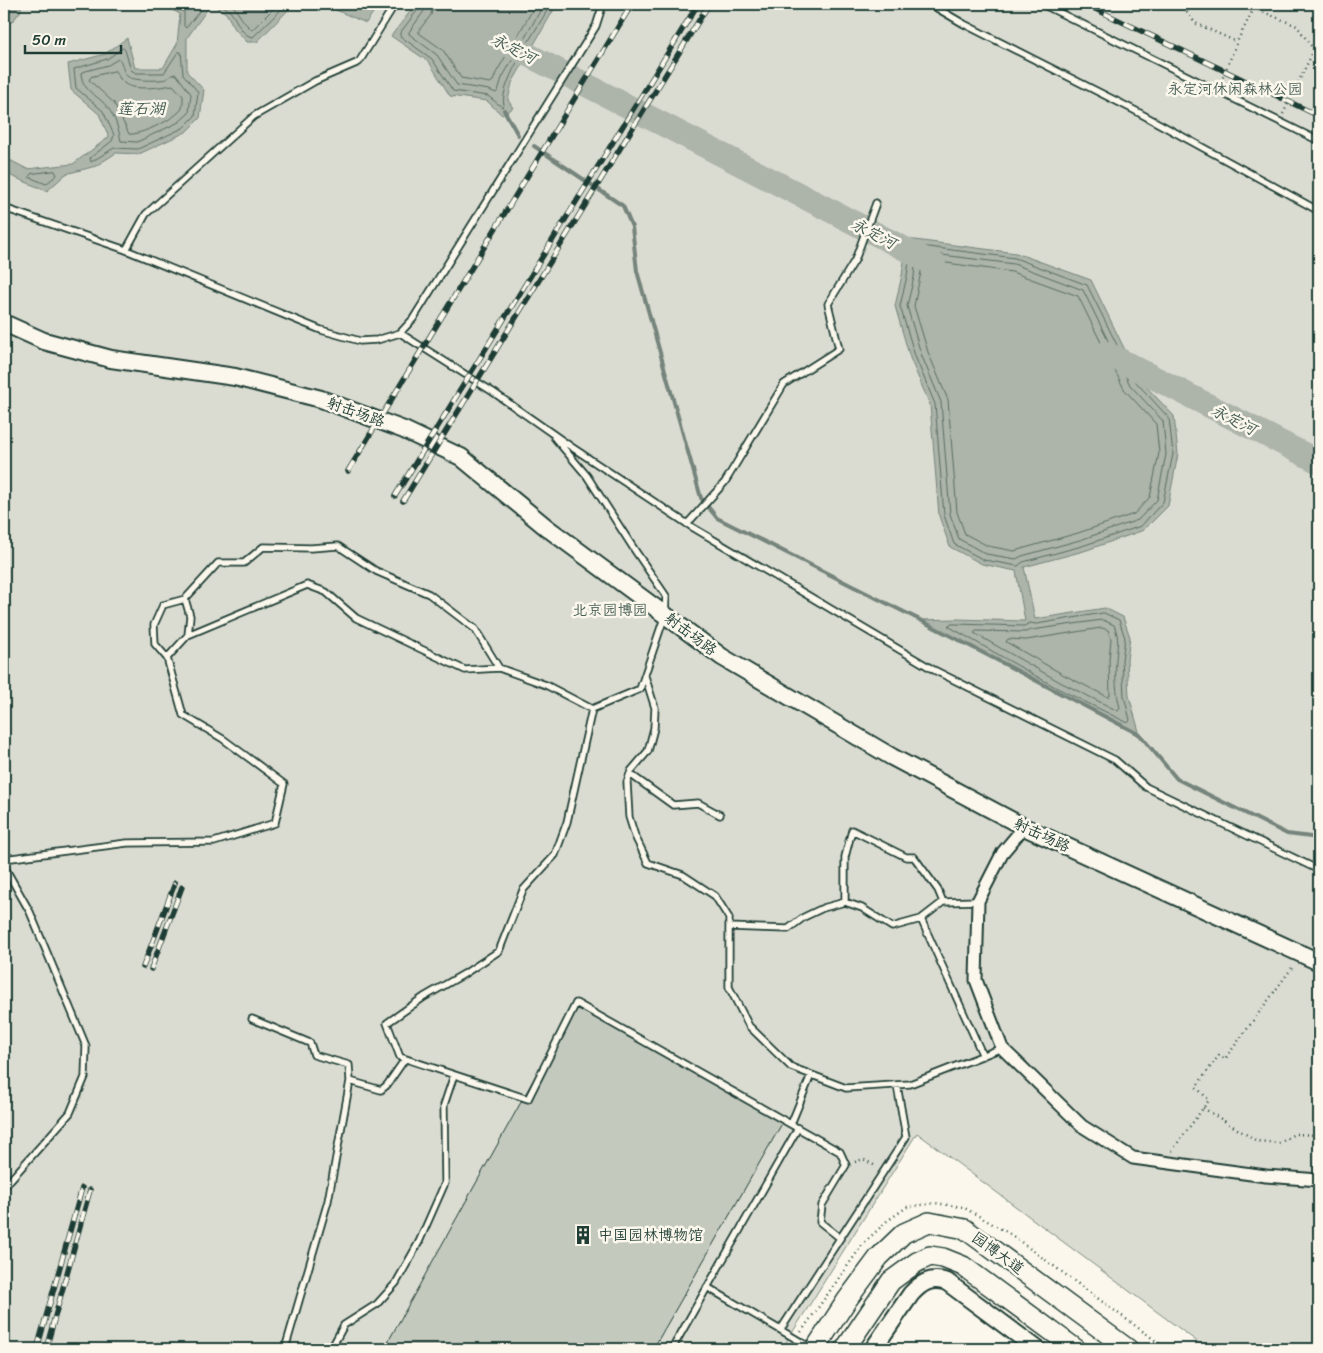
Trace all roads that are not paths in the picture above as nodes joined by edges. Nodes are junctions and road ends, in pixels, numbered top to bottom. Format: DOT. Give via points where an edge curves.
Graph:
graph roads {
  1 [pos="396,4"];
  2 [pos="603,4"];
  3 [pos="930,4"];
  4 [pos="1042,4"];
  5 [pos="1319,141"];
  6 [pos="876,203"];
  7 [pos="4,208"];
  8 [pos="1319,211"];
  9 [pos="126,250"];
  10 [pos="4,324"];
  11 [pos="400,333"];
  12 [pos="551,432"];
  13 [pos="686,524"];
  14 [pos="185,600"];
  15 [pos="665,615"];
  16 [pos="188,635"];
  17 [pos="167,658"];
  18 [pos="499,668"];
  19 [pos="645,676"];
  20 [pos="592,709"];
  21 [pos="630,774"];
  22 [pos="720,815"];
  23 [pos="1024,827"];
  24 [pos="4,860"];
  25 [pos="4,866"];
  26 [pos="1319,870"];
  27 [pos="978,901"];
  28 [pos="845,902"];
  29 [pos="943,902"];
  30 [pos="921,919"];
  31 [pos="729,927"];
  32 [pos="1319,962"];
  33 [pos="252,1019"];
  34 [pos="1002,1048"];
  35 [pos="982,1056"];
  36 [pos="405,1059"];
  37 [pos="454,1075"];
  38 [pos="811,1075"];
  39 [pos="350,1080"];
  40 [pos="897,1085"];
  41 [pos="791,1124"];
  42 [pos="798,1128"];
  43 [pos="1319,1180"];
  44 [pos="4,1188"];
  45 [pos="840,1238"];
  46 [pos="1017,1267"];
  47 [pos="707,1288"];
  48 [pos="995,1289"];
  49 [pos="781,1330"];
  50 [pos="285,1349"];
  51 [pos="330,1349"];
  52 [pos="672,1349"];
  53 [pos="814,1349"];
  54 [pos="845,1349"];
  55 [pos="873,1349"];
  56 [pos="1037,1349"];
  57 [pos="1076,1349"];
  58 [pos="1128,1349"];
  1 -- 9 [label="lane" via="359,62 315,81 254,116 146,214"];
  2 -- 11 [label="lane" via="596,26 413,319"];
  3 -- 8 [label="lane"];
  4 -- 5 [label="lane"];
  6 -- 13 [label="lane" via="855,260 828,304 839,349 784,384 725,482"];
  7 -- 9 [label="lane"];
  9 -- 11 [label="lane" via="320,330 360,341"];
  10 -- 15 [label="street, 射击场路" via="44,341 111,359 235,377 320,399 404,430 461,457 546,526"];
  11 -- 12 [label="lane"];
  12 -- 13 [label="lane"];
  12 -- 15 [label="lane" via="587,476 666,596"];
  13 -- 26 [label="lane" via="934,670 1114,760 1146,787"];
  14 -- 16 [label="lane" via="190,616"];
  14 -- 17 [label="lane" via="163,605 154,625 155,644"];
  14 -- 18 [label="lane" via="218,563 244,563 263,547 338,546 376,571 428,594 475,629"];
  15 -- 19 [label="lane"];
  15 -- 23 [label="street, 射击场路" via="722,657 892,757"];
  16 -- 17 [label="lane"];
  16 -- 18 [label="lane" via="307,585 326,592 356,618 464,670"];
  17 -- 24 [label="lane" via="183,715 223,739 284,784 275,823 214,842 127,843"];
  18 -- 20 [label="lane" via="546,685"];
  19 -- 20 [label="lane" via="640,689"];
  19 -- 21 [label="lane" via="655,708 654,728 648,751"];
  20 -- 36 [label="lane" via="567,822 555,855 523,890 499,952 424,996 387,1023 400,1057"];
  21 -- 22 [label="lane" via="673,805 698,803"];
  21 -- 31 [label="lane" via="627,782 629,817 648,863 683,875 716,896 729,918"];
  23 -- 27 [label="street" via="1003,852"];
  23 -- 32 [label="street, 射击场路"];
  25 -- 44 [label="lane" via="30,912 86,1046 85,1077 70,1112"];
  27 -- 29 [label="lane"];
  27 -- 34 [label="street" via="976,980"];
  28 -- 29 [label="lane" via="845,857 852,830 906,857 914,857"];
  28 -- 30 [label="lane" via="862,908 892,927"];
  28 -- 31 [label="lane" via="823,908 788,928"];
  29 -- 30 [label="lane"];
  30 -- 35 [label="lane"];
  31 -- 38 [label="lane" via="729,987 749,1026 792,1067"];
  33 -- 39 [label="lane" via="310,1043 314,1055 349,1065"];
  34 -- 35 [label="lane"];
  34 -- 43 [label="street" via="1082,1126 1133,1158"];
  35 -- 40 [label="lane" via="910,1084"];
  36 -- 37 [label="lane"];
  36 -- 39 [label="lane" via="381,1090"];
  37 -- 41 [label="lane" via="528,1099 576,1003"];
  37 -- 51 [label="lane" via="444,1105 445,1183 419,1242 396,1283 377,1304 344,1325"];
  38 -- 40 [label="lane" via="846,1088"];
  38 -- 41 [label="lane"];
  39 -- 50 [label="lane" via="328,1201"];
  40 -- 45 [label="lane" via="906,1137"];
  41 -- 42 [label="lane"];
  42 -- 45 [label="lane" via="840,1152 846,1165 822,1205 820,1222"];
  42 -- 47 [label="lane"];
  45 -- 49 [label="lane"];
  46 -- 48 [label="main road" via="1001,1266 995,1274"];
  46 -- 53 [label="main road, 园博大道" via="965,1229 929,1222 904,1233 880,1257"];
  46 -- 58 [label="main road, 园博大道"];
  47 -- 49 [label="lane"];
  47 -- 52 [label="lane"];
  48 -- 54 [label="main road, 园博大道" via="963,1266 930,1256 891,1281"];
  48 -- 57 [label="main road, 园博大道"];
  49 -- 53 [label="lane"];
  55 -- 56 [label="street" via="918,1286 937,1279 947,1282"];
}
